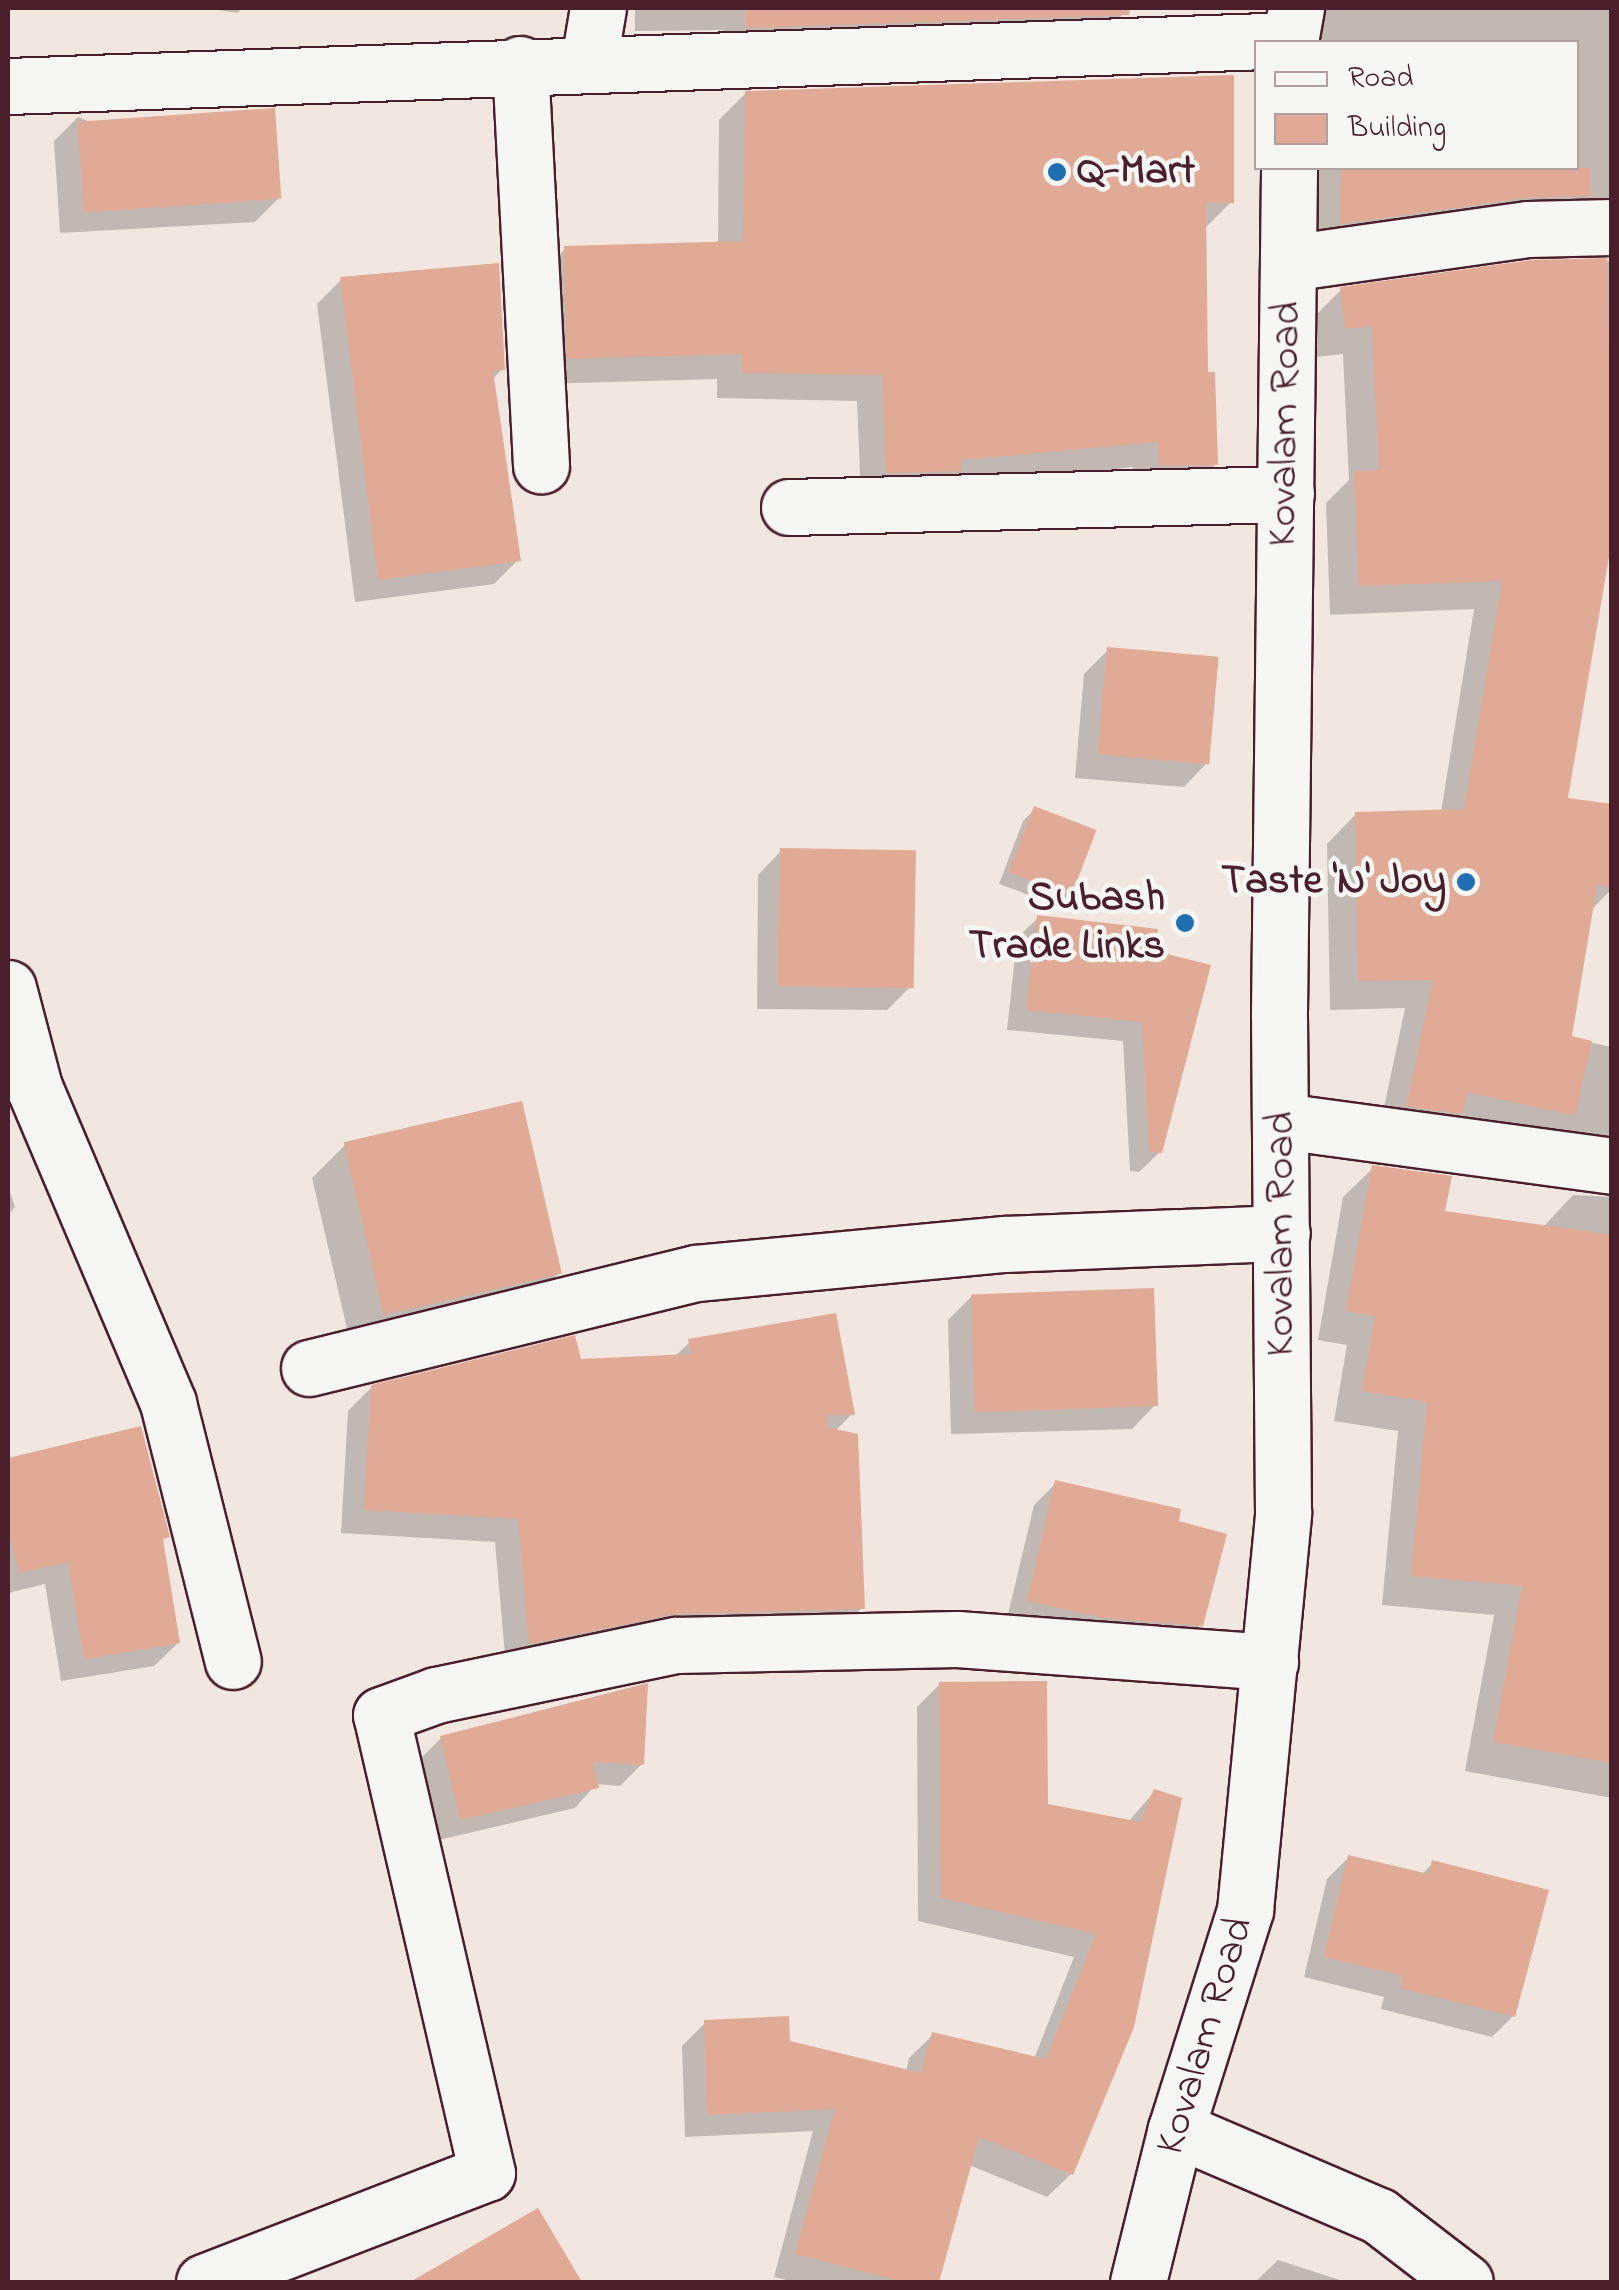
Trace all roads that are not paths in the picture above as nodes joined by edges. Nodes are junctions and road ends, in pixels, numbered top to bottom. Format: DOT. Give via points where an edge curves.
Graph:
graph roads {
  1 [pos="598,8"];
  2 [pos="1292,30"];
  3 [pos="589,61"];
  4 [pos="520,64"];
  5 [pos="8,86"];
  6 [pos="1289,170"];
  7 [pos="1612,227"];
  8 [pos="1288,262"];
  9 [pos="541,466"];
  10 [pos="1286,494"];
  11 [pos="789,507"];
  12 [pos="8,988"];
  13 [pos="1281,1121"];
  14 [pos="1612,1166"];
  15 [pos="1282,1233"];
  16 [pos="309,1368"];
  17 [pos="233,1661"];
  18 [pos="1270,1662"];
  19 [pos="1176,2129"];
  20 [pos="204,2282"];
  21 [pos="1138,2282"];
  22 [pos="1465,2282"];
  1 -- 3 [label="street"];
  2 -- 3 [label="street"];
  3 -- 4 [label="street"];
  4 -- 5 [label="street"];
  4 -- 9 [label="street"];
  6 -- 8 [label="street, Kovalam Road"];
  7 -- 8 [label="street" via="1528,229"];
  8 -- 10 [label="street, Kovalam Road"];
  10 -- 11 [label="street"];
  10 -- 13 [label="street, Kovalam Road"];
  12 -- 17 [label="street" via="34,1087 168,1403"];
  13 -- 14 [label="street"];
  13 -- 15 [label="street, Kovalam Road"];
  15 -- 16 [label="street" via="1005,1244 696,1273"];
  15 -- 18 [label="street, Kovalam Road" via="1284,1512"];
  18 -- 19 [label="street, Kovalam Road" via="1246,1910"];
  18 -- 20 [label="street" via="956,1639 712,1643 436,1695 380,1716 486,2174"];
  19 -- 21 [label="street, Kovalam Road"];
  19 -- 22 [label="street" via="1379,2216"];
}
